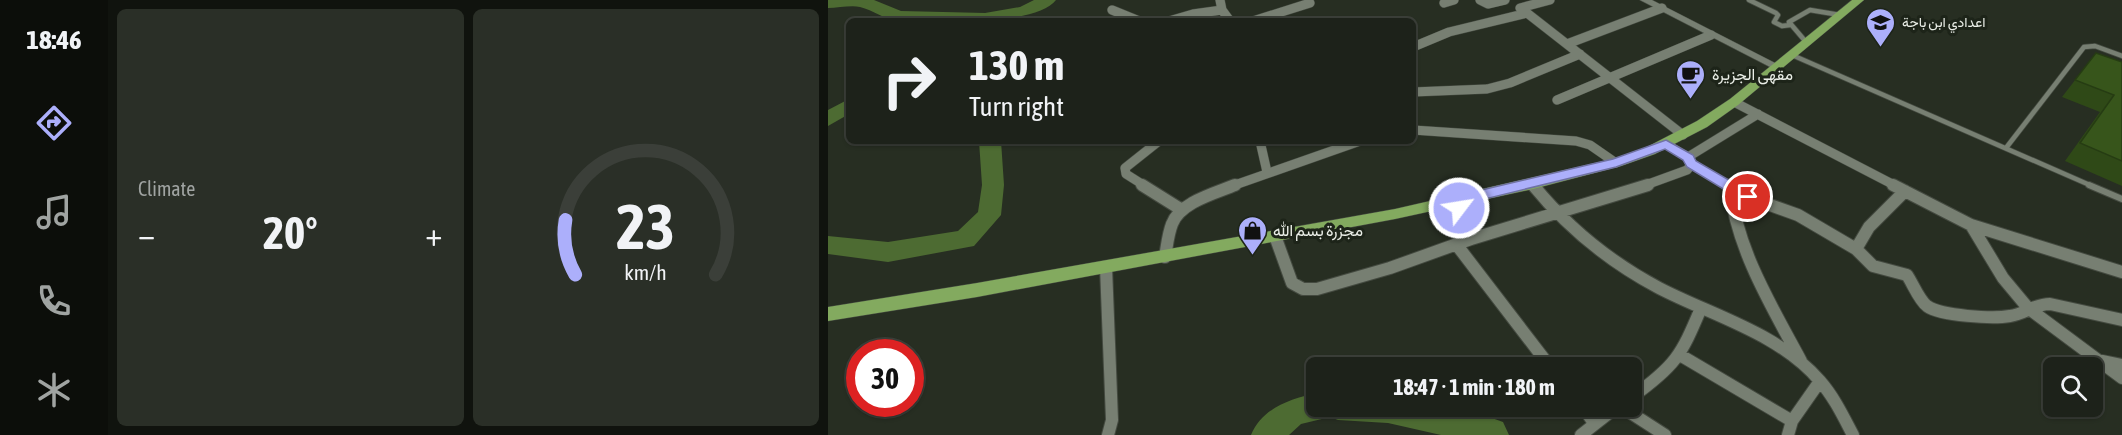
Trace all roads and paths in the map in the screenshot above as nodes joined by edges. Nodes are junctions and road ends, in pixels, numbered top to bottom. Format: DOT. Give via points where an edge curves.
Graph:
graph roads {
  1 [pos="1220,0"];
  2 [pos="1454,0"];
  3 [pos="1480,0"];
  4 [pos="1505,0"];
  5 [pos="1511,0"];
  6 [pos="1550,0"];
  7 [pos="1645,0"];
  8 [pos="1749,0"];
  9 [pos="1858,0"];
  10 [pos="1310,3"];
  11 [pos="1444,3"];
  12 [pos="1662,8"];
  13 [pos="1112,10"];
  14 [pos="1222,10"];
  15 [pos="1524,11"];
  16 [pos="1840,15"];
  17 [pos="1132,18"];
  18 [pos="1179,18"];
  19 [pos="1228,18"];
  20 [pos="1262,18"];
  21 [pos="1790,25"];
  22 [pos="1712,34"];
  23 [pos="1806,42"];
  24 [pos="1567,44"];
  25 [pos="1416,46"];
  26 [pos="1580,54"];
  27 [pos="1790,54"];
  28 [pos="2122,56"];
  29 [pos="1776,66"];
  30 [pos="1611,79"];
  31 [pos="1416,92"];
  32 [pos="1557,100"];
  33 [pos="1734,102"];
  34 [pos="1758,114"];
  35 [pos="1416,130"];
  36 [pos="1683,135"];
  37 [pos="1155,144"];
  38 [pos="1261,144"];
  39 [pos="1351,144"];
  40 [pos="1666,144"];
  41 [pos="2006,148"];
  42 [pos="1690,161"];
  43 [pos="1616,163"];
  44 [pos="1267,172"];
  45 [pos="1533,184"];
  46 [pos="1730,188"];
  47 [pos="1905,191"];
  48 [pos="2122,199"];
  49 [pos="1456,201"];
  50 [pos="1182,210"];
  51 [pos="1557,212"];
  52 [pos="1971,225"];
  53 [pos="1275,236"];
  54 [pos="1471,239"];
  55 [pos="1456,244"];
  56 [pos="1856,249"];
  57 [pos="1165,257"];
  58 [pos="1106,267"];
  59 [pos="2122,272"];
  60 [pos="1701,308"];
  61 [pos="2028,308"];
  62 [pos="828,314"];
  63 [pos="2122,320"];
  64 [pos="1680,355"];
  65 [pos="1543,357"];
  66 [pos="2093,357"];
  67 [pos="2103,361"];
  68 [pos="1803,364"];
  69 [pos="2103,364"];
  70 [pos="2122,365"];
  71 [pos="2122,378"];
  72 [pos="1820,381"];
  73 [pos="1642,389"];
  74 [pos="1590,417"];
  75 [pos="1603,417"];
  76 [pos="1636,417"];
  77 [pos="1792,421"];
  78 [pos="1594,423"];
  79 [pos="1108,435"];
  80 [pos="1581,435"];
  81 [pos="1665,435"];
  82 [pos="1788,435"];
  83 [pos="1853,435"];
  1 -- 14 [label="street"];
  2 -- 11 [label="street"];
  3 -- 4 [label="street" via="1488,4"];
  5 -- 15 [label="street"];
  6 -- 15 [label="street"];
  7 -- 12 [label="street"];
  8 -- 21 [label="lane" via="1776,14 1774,22"];
  9 -- 16 [label="main road"];
  10 -- 20 [label="street"];
  12 -- 22 [label="street"];
  12 -- 24 [label="street"];
  13 -- 17 [label="street"];
  14 -- 18 [label="street"];
  14 -- 19 [label="street"];
  15 -- 24 [label="street"];
  15 -- 25 [label="street"];
  16 -- 21 [label="lane" via="1806,11"];
  16 -- 23 [label="main road"];
  21 -- 23 [label="lane"];
  22 -- 29 [label="street"];
  22 -- 30 [label="street"];
  23 -- 27 [label="main road"];
  24 -- 26 [label="street"];
  26 -- 30 [label="street"];
  26 -- 31 [label="street" via="1493,88"];
  27 -- 29 [label="main road"];
  27 -- 41 [label="lane"];
  28 -- 41 [label="lane" via="2095,46 2084,47"];
  29 -- 33 [label="main road"];
  30 -- 32 [label="street"];
  30 -- 36 [label="street"];
  33 -- 34 [label="street"];
  33 -- 36 [label="main road"];
  34 -- 42 [label="street"];
  34 -- 47 [label="street"];
  35 -- 43 [label="street" via="1576,141 1590,145"];
  36 -- 40 [label="main road"];
  37 -- 50 [label="street" via="1130,162 1126,174"];
  38 -- 44 [label="street"];
  39 -- 44 [label="street"];
  40 -- 42 [label="street"];
  40 -- 43 [label="main road"];
  41 -- 48 [label="lane"];
  42 -- 46 [label="street"];
  42 -- 51 [label="street" via="1690,168 1681,173"];
  43 -- 45 [label="main road"];
  44 -- 50 [label="street"];
  45 -- 49 [label="main road"];
  45 -- 51 [label="street"];
  46 -- 56 [label="street" via="1798,215"];
  46 -- 68 [label="street" via="1733,214 1763,290"];
  47 -- 52 [label="street"];
  47 -- 56 [label="street" via="1864,232"];
  49 -- 53 [label="main road"];
  49 -- 54 [label="street"];
  50 -- 57 [label="street" via="1172,224"];
  51 -- 54 [label="street"];
  51 -- 60 [label="street" via="1619,266"];
  52 -- 59 [label="street"];
  52 -- 61 [label="street" via="2003,278"];
  53 -- 55 [label="street" via="1292,283 1305,290 1390,268"];
  53 -- 57 [label="main road"];
  54 -- 55 [label="street"];
  55 -- 65 [label="street"];
  56 -- 61 [label="street" via="1873,266 1907,275 1925,305 1936,311 1994,317 2013,316"];
  57 -- 58 [label="main road"];
  58 -- 62 [label="main road"];
  58 -- 79 [label="street" via="1112,420"];
  60 -- 64 [label="street"];
  60 -- 68 [label="street"];
  61 -- 63 [label="street" via="2050,304"];
  61 -- 66 [label="street"];
  64 -- 73 [label="street"];
  64 -- 77 [label="street"];
  67 -- 70 [label="street"];
  68 -- 72 [label="street"];
  69 -- 71 [label="street"];
  72 -- 77 [label="street"];
  72 -- 83 [label="street"];
  74 -- 78 [label="street"];
  75 -- 78 [label="street"];
  76 -- 81 [label="street"];
  77 -- 82 [label="street"];
  78 -- 80 [label="street"];
}
